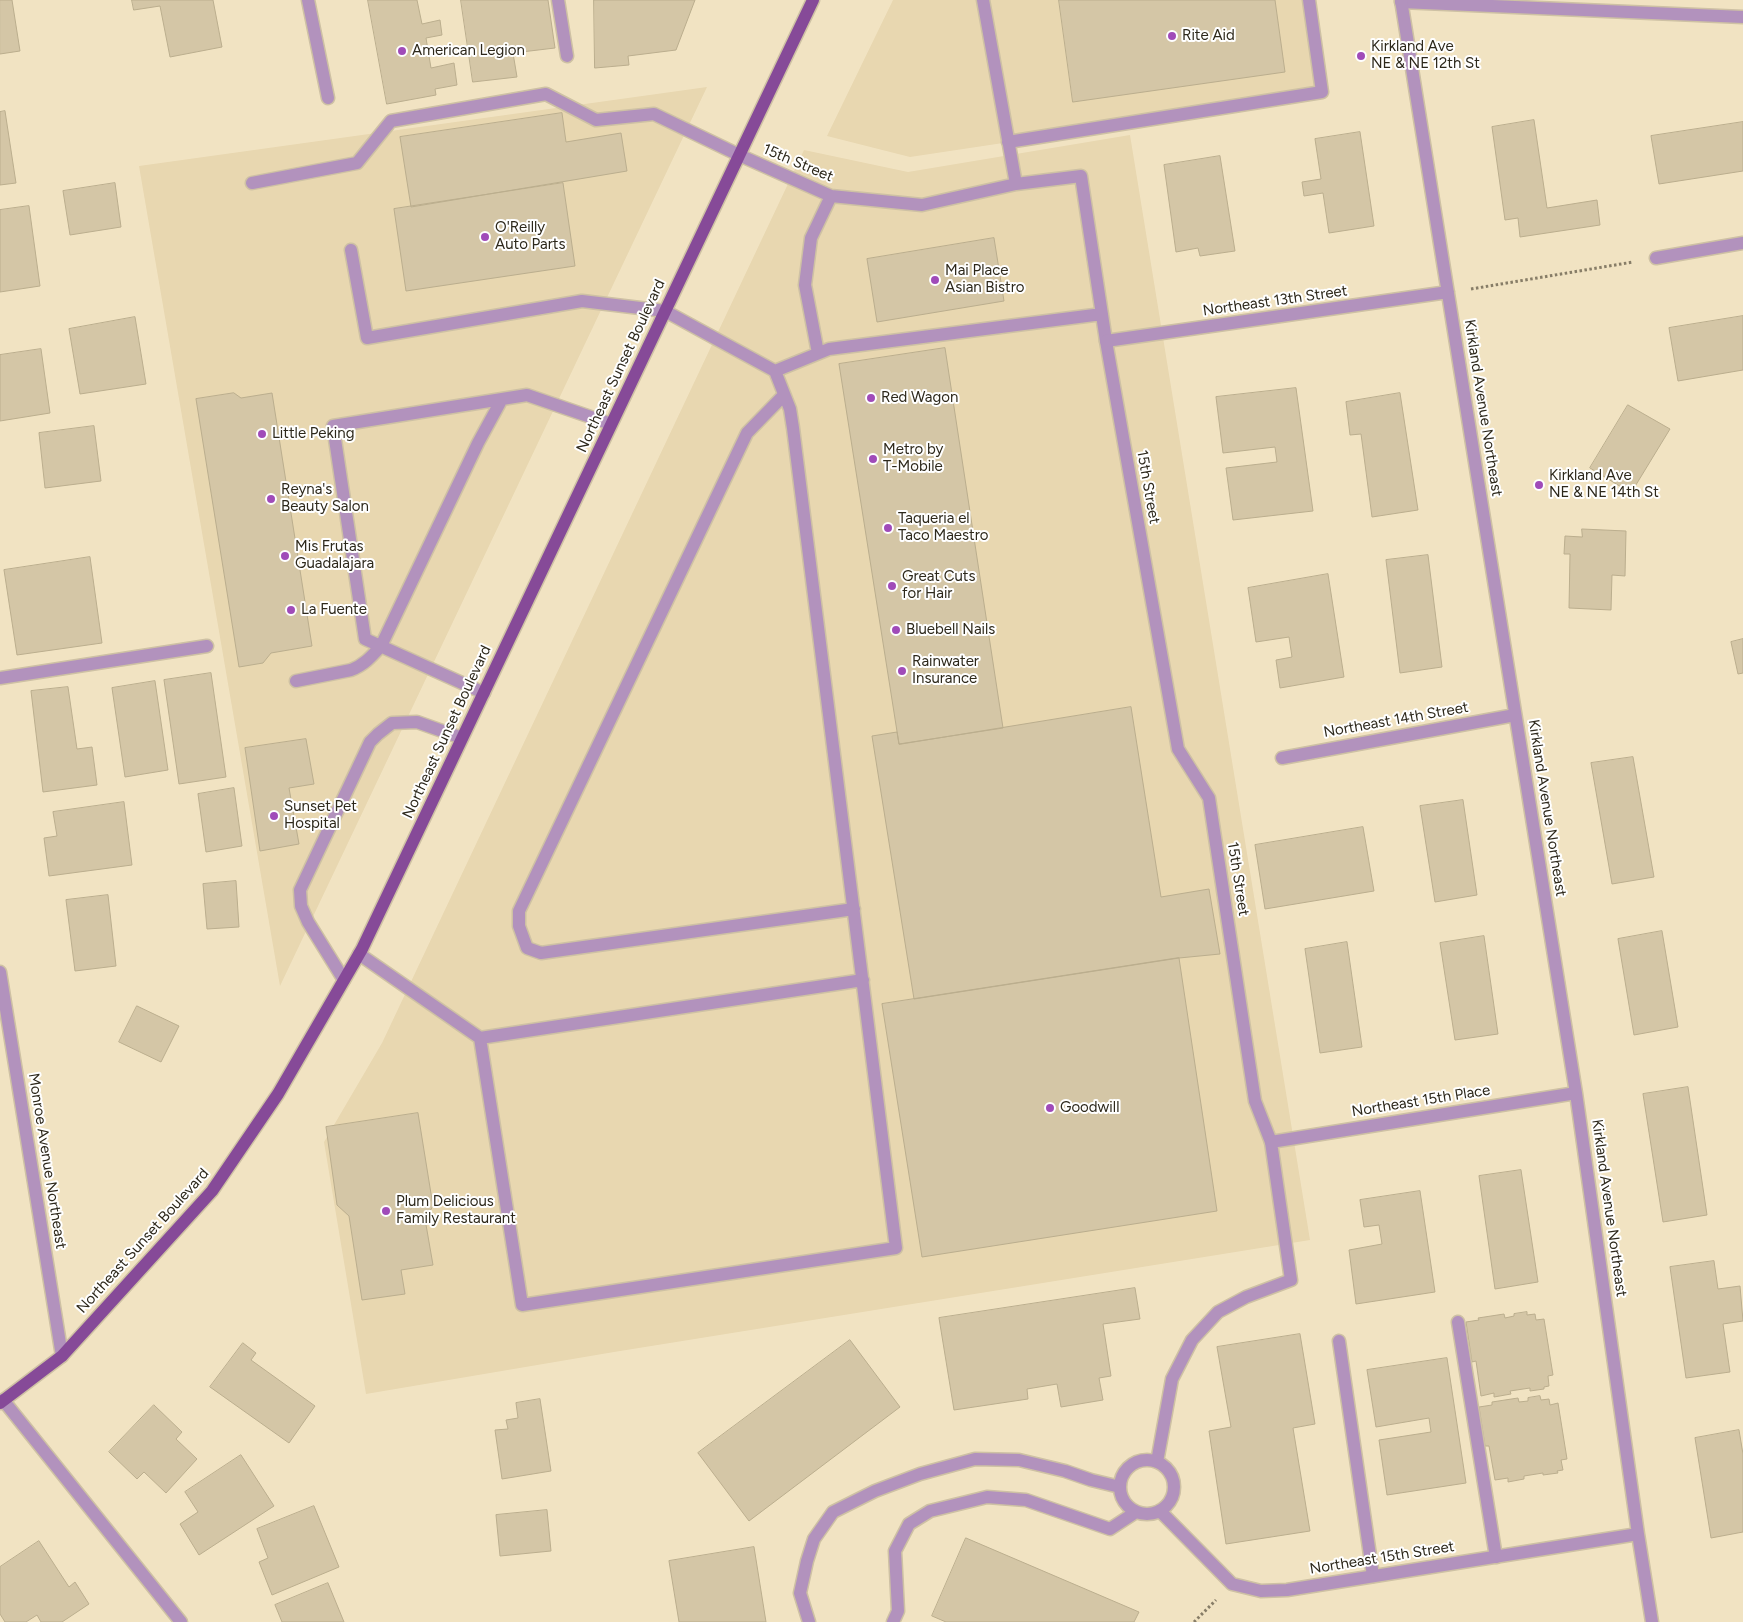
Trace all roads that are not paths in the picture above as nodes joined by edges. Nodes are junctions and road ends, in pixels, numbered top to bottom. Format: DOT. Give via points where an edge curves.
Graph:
graph roads {
  1 [pos="308,0"];
  2 [pos="558,0"];
  3 [pos="813,0"];
  4 [pos="983,0"];
  5 [pos="1309,0"];
  6 [pos="1401,1"];
  7 [pos="1743,17"];
  8 [pos="567,56"];
  9 [pos="328,98"];
  10 [pos="1008,142"];
  11 [pos="739,155"];
  12 [pos="252,183"];
  13 [pos="1016,184"];
  14 [pos="831,196"];
  15 [pos="1743,243"];
  16 [pos="351,250"];
  17 [pos="1656,258"];
  18 [pos="1448,292"];
  19 [pos="665,311"];
  20 [pos="1102,314"];
  21 [pos="1106,342"];
  22 [pos="818,353"];
  23 [pos="775,371"];
  24 [pos="784,395"];
  25 [pos="502,399"];
  26 [pos="611,424"];
  27 [pos="207,646"];
  28 [pos="381,646"];
  29 [pos="0,678"];
  30 [pos="296,681"];
  31 [pos="484,693"];
  32 [pos="1516,715"];
  33 [pos="462,738"];
  34 [pos="1282,758"];
  35 [pos="854,909"];
  36 [pos="359,954"];
  37 [pos="0,972"];
  38 [pos="344,980"];
  39 [pos="863,980"];
  40 [pos="480,1038"];
  41 [pos="1576,1093"];
  42 [pos="1271,1142"];
  43 [pos="1458,1322"];
  44 [pos="1339,1341"];
  45 [pos="62,1356"];
  46 [pos="2,1401"];
  47 [pos="1157,1462"];
  48 [pos="1120,1487"];
  49 [pos="1160,1511"];
  50 [pos="1136,1512"];
  51 [pos="1638,1534"];
  52 [pos="1496,1557"];
  53 [pos="1373,1576"];
  54 [pos="181,1622"];
  55 [pos="809,1622"];
  56 [pos="893,1622"];
  57 [pos="1652,1622"];
  1 -- 9 [label="street"];
  2 -- 8 [label="street"];
  3 -- 11 [label="main road, Northeast Sunset Boulevard"];
  4 -- 10 [label="street"];
  5 -- 10 [label="street" via="1322,92"];
  6 -- 7 [label="street"];
  6 -- 18 [label="street, Kirkland Avenue Northeast"];
  10 -- 13 [label="street"];
  11 -- 12 [label="street, 15th Street" via="654,114 596,120 546,94 391,121 357,163"];
  11 -- 14 [label="street, 15th Street"];
  11 -- 19 [label="main road, Northeast Sunset Boulevard"];
  13 -- 14 [label="street, 15th Street" via="922,205"];
  13 -- 20 [label="street, 15th Street" via="1081,176"];
  14 -- 22 [label="street" via="811,238 804,285"];
  15 -- 17 [label="street"];
  16 -- 19 [label="street" via="367,338 582,301"];
  18 -- 21 [label="street, Northeast 13th Street"];
  18 -- 32 [label="street, Kirkland Avenue Northeast"];
  19 -- 23 [label="street"];
  19 -- 26 [label="main road, Northeast Sunset Boulevard"];
  20 -- 21 [label="street, 15th Street"];
  20 -- 22 [label="street"];
  21 -- 42 [label="street, 15th Street" via="1178,749 1209,798 1255,1101"];
  22 -- 23 [label="street"];
  23 -- 24 [label="street"];
  24 -- 35 [label="street" via="793,428"];
  24 -- 35 [label="street" via="747,433 519,911 519,926 527,948 541,952"];
  25 -- 26 [label="street" via="527,395"];
  25 -- 28 [label="street" via="478,442"];
  25 -- 28 [label="street" via="333,426 364,639"];
  26 -- 31 [label="main road, Northeast Sunset Boulevard"];
  27 -- 29 [label="street"];
  28 -- 30 [label="street" via="358,668"];
  28 -- 31 [label="street"];
  31 -- 33 [label="main road, Northeast Sunset Boulevard"];
  32 -- 34 [label="street, Northeast 14th Street"];
  32 -- 41 [label="street, Kirkland Avenue Northeast"];
  33 -- 36 [label="main road, Northeast Sunset Boulevard"];
  33 -- 38 [label="street" via="417,722 392,723 370,742 300,890 301,906 308,922"];
  35 -- 39 [label="street"];
  36 -- 38 [label="main road, Northeast Sunset Boulevard"];
  36 -- 40 [label="street"];
  37 -- 45 [label="street, Monroe Avenue Northeast"];
  38 -- 45 [label="main road, Northeast Sunset Boulevard" via="278,1094 212,1191"];
  39 -- 40 [label="street"];
  39 -- 40 [label="street" via="896,1248 522,1305"];
  41 -- 42 [label="street, Northeast 15th Place"];
  41 -- 51 [label="street, Kirkland Avenue Northeast"];
  42 -- 47 [label="street" via="1291,1280 1218,1312 1192,1340 1172,1379"];
  43 -- 52 [label="street"];
  44 -- 53 [label="street"];
  45 -- 46 [label="main road, Northeast Sunset Boulevard"];
  46 -- 54 [label="street"];
  47 -- 48 [label="street" via="1140,1461 1132,1465 1125,1471"];
  47 -- 49 [label="street" via="1170,1473 1174,1490 1167,1506"];
  48 -- 50 [label="street" via="1124,1502"];
  48 -- 55 [label="street" via="1019,1460 975,1459 920,1474 876,1492 833,1512 814,1540 800,1592"];
  49 -- 50 [label="street" via="1152,1514"];
  49 -- 53 [label="street, Northeast 15th Street" via="1232,1584 1261,1591 1288,1590"];
  50 -- 56 [label="street" via="1110,1529 1026,1500 987,1497 930,1512 909,1524 895,1551 898,1611"];
  51 -- 52 [label="street, Northeast 15th Street"];
  51 -- 57 [label="street, Kirkland Avenue Northeast"];
  52 -- 53 [label="street, Northeast 15th Street"];
}
